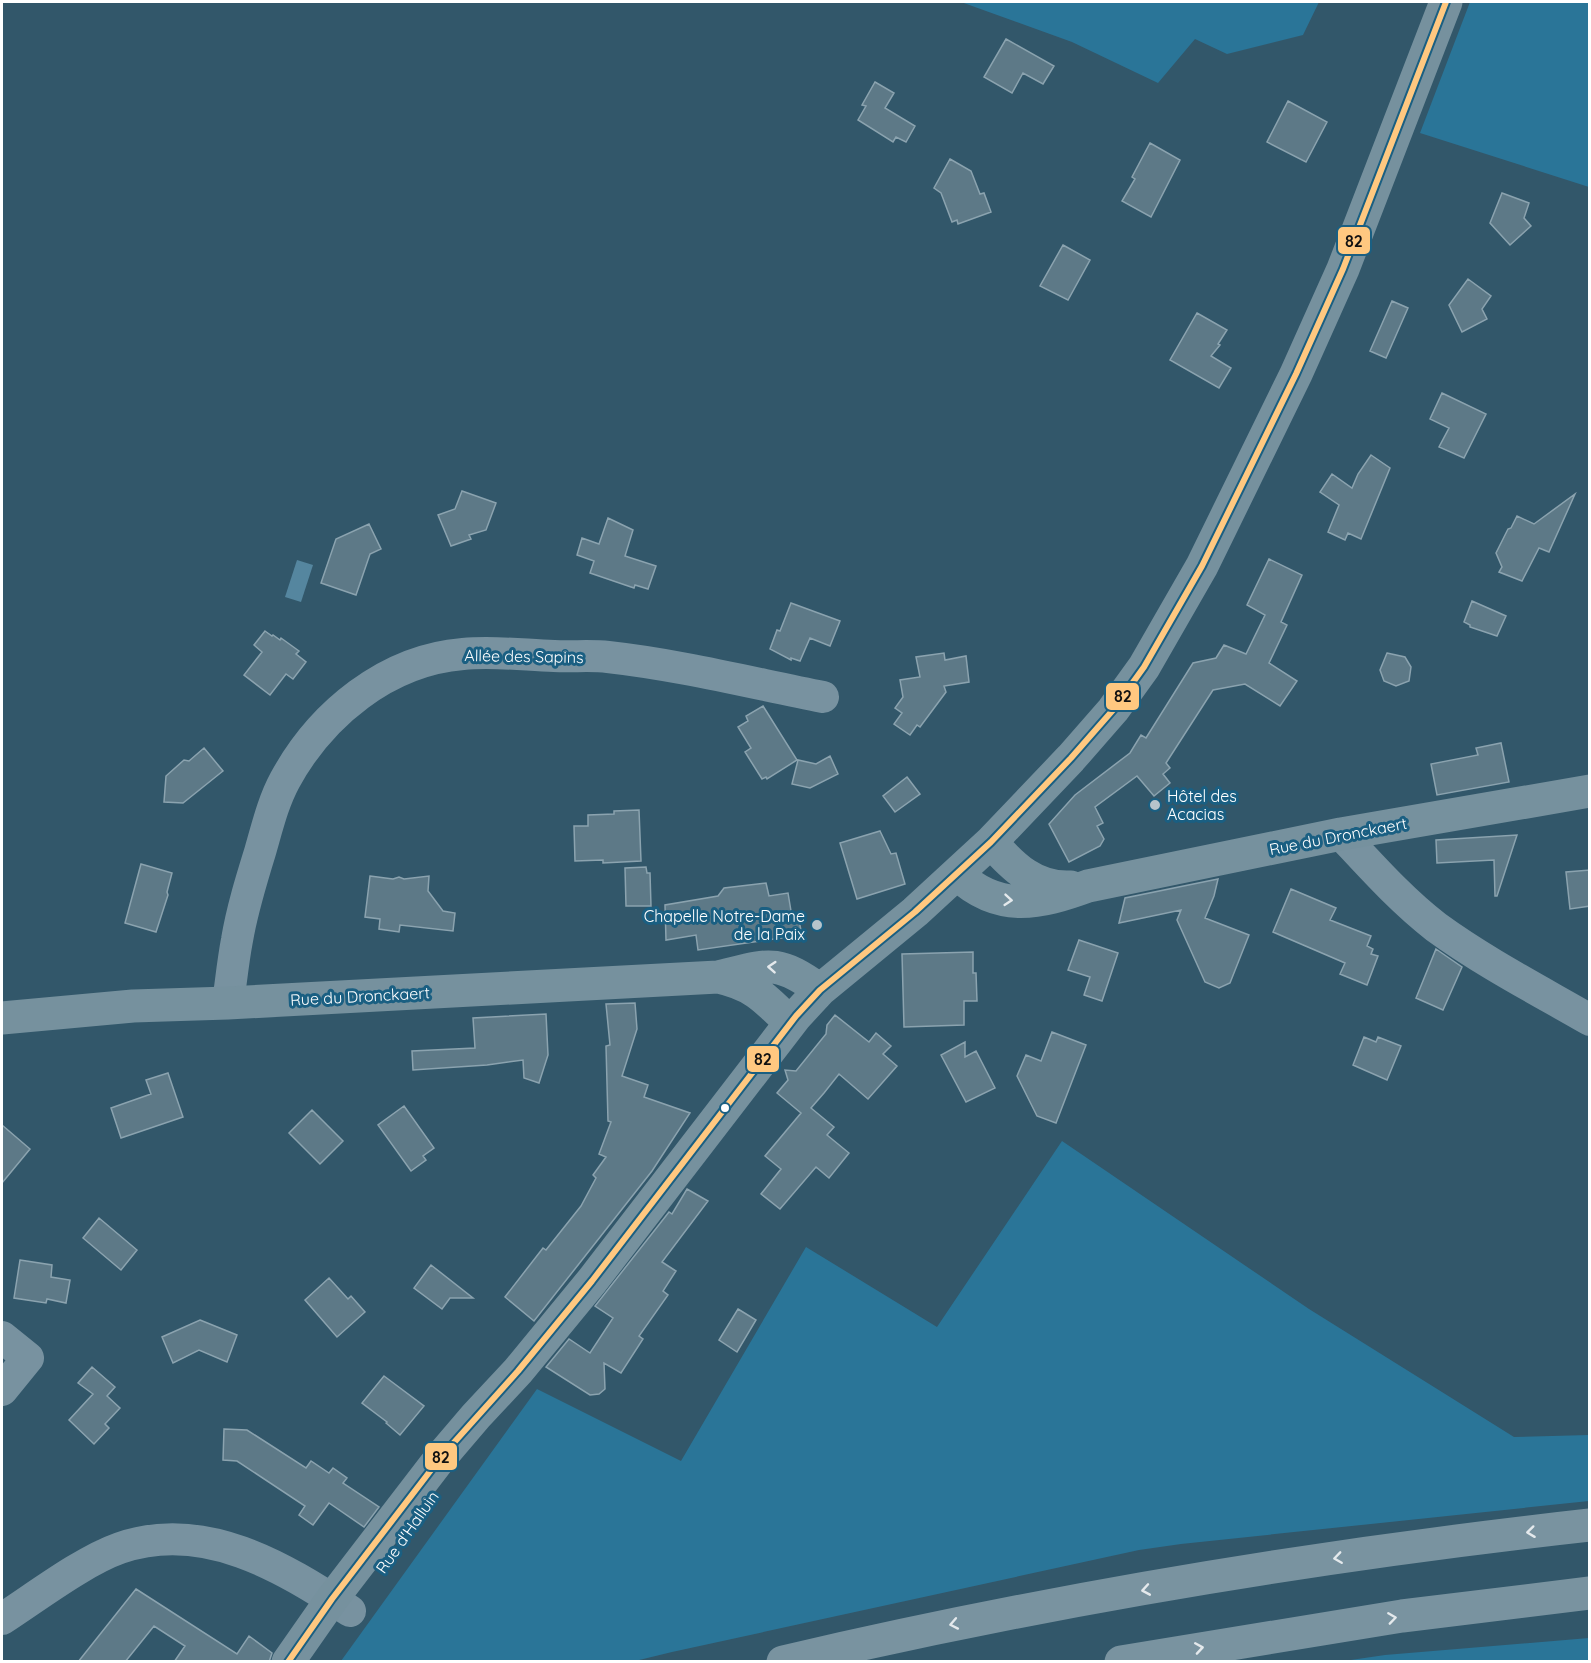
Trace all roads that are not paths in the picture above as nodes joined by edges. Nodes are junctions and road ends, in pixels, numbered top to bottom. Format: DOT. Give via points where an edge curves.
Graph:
graph roads {
  1 [pos="1446,2"];
  2 [pos="823,697"];
  3 [pos="1590,791"];
  4 [pos="1341,834"];
  5 [pos="991,842"];
  6 [pos="958,875"];
  7 [pos="1088,886"];
  8 [pos="718,977"];
  9 [pos="820,990"];
  10 [pos="228,1003"];
  11 [pos="2,1018"];
  12 [pos="1590,1020"];
  13 [pos="790,1023"];
  14 [pos="2,1337"];
  15 [pos="2,1390"];
  16 [pos="1590,1525"];
  17 [pos="1590,1593"];
  18 [pos="341,1605"];
  19 [pos="2,1619"];
  20 [pos="288,1662"];
  21 [pos="314,1662"];
  22 [pos="783,1662"];
  23 [pos="1121,1662"];
  1 -- 5 [label="main road, Rue d'Halluin" via="1326,306 1185,596 1157,647 1113,710"];
  2 -- 10 [label="street, Allée des Sapins" via="606,657 462,654 424,662 386,678 356,697 322,728 284,781 270,814 242,914"];
  3 -- 4 [label="main road, Rue du Dronckaert"];
  4 -- 7 [label="main road, Rue du Dronckaert"];
  4 -- 12 [label="street" via="1400,895 1442,931"];
  5 -- 6 [label="main road, Rue d'Halluin"];
  5 -- 7 [label="main road, Rue du Dronckaert" via="1031,880 1047,886"];
  6 -- 7 [label="main road, Rue du Dronckaert, one-way" via="988,896 1012,902 1066,894"];
  6 -- 9 [label="main road, Rue d'Halluin"];
  9 -- 8 [label="main road, Rue du Dronckaert, one-way" via="799,975 777,967 753,968"];
  8 -- 10 [label="main road, Rue du Dronckaert"];
  8 -- 13 [label="main road, Rue du Dronckaert" via="755,990"];
  9 -- 13 [label="main road, Rue d'Halluin"];
  10 -- 11 [label="main road, Rue du Dronckaert" via="133,1006"];
  13 -- 18 [label="main road, Rue d'Halluin" via="518,1371 422,1513"];
  14 -- 15 [label="street" via="28,1358"];
  16 -- 22 [label="highway, one-way" via="1264,1569 1031,1609"];
  23 -- 17 [label="highway, one-way" via="1402,1616"];
  18 -- 19 [label="street" via="244,1553 206,1541 170,1540 135,1544 112,1552"];
  18 -- 20 [label="main road, Rue d'Halluin"];
  18 -- 21 [label="main road, Rue d'Halluin"];
}
